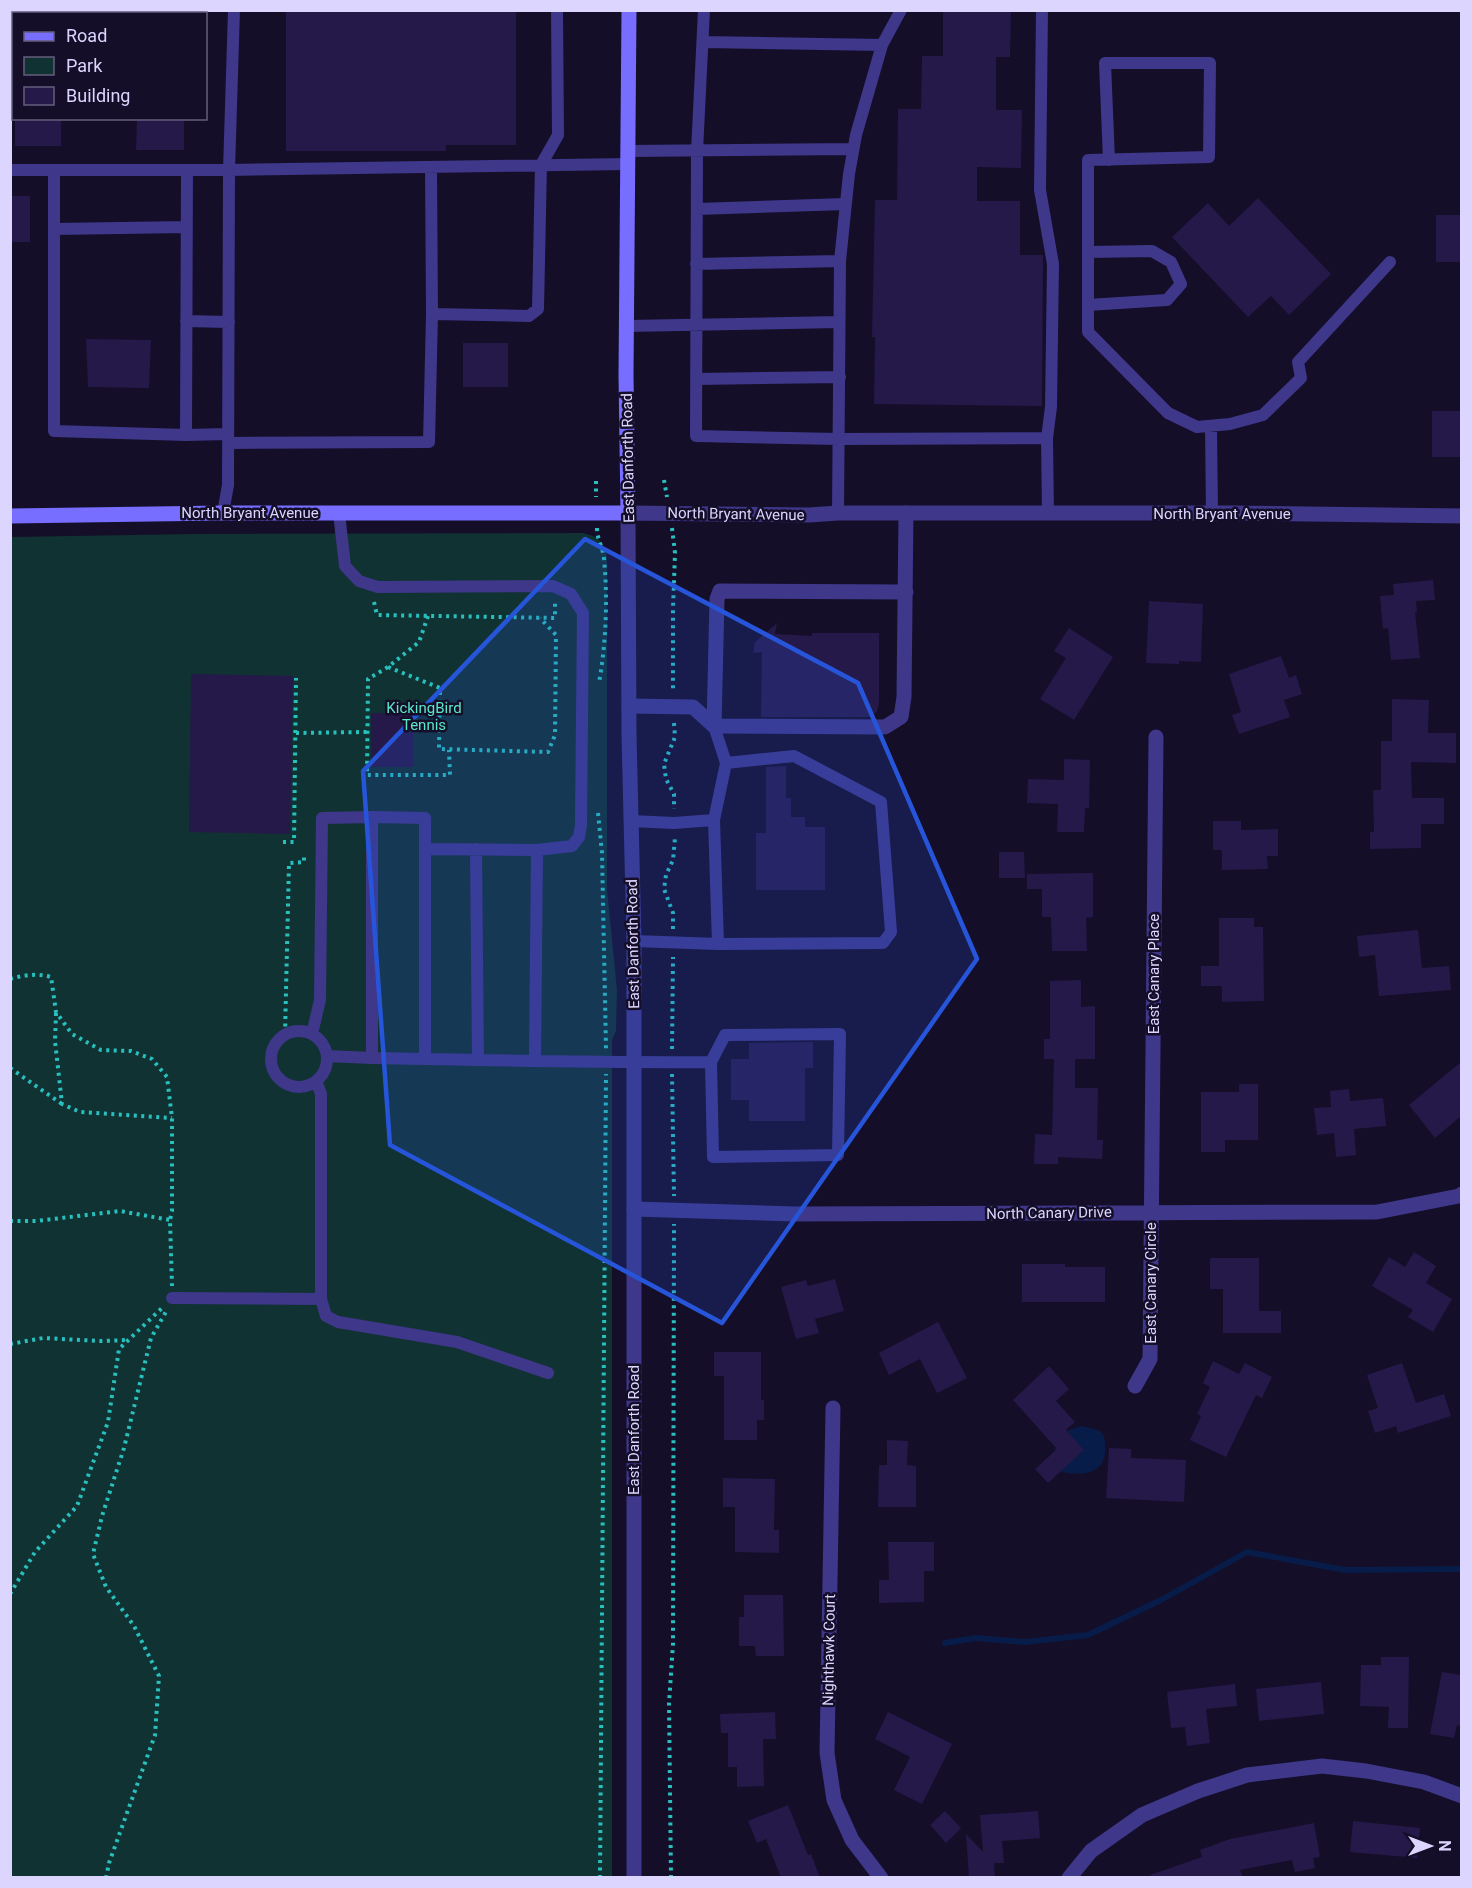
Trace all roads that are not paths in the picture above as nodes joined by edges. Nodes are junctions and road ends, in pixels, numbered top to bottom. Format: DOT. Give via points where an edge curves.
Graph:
graph roads {
  1 [pos="234,10"];
  2 [pos="557,10"];
  3 [pos="629,10"];
  4 [pos="704,10"];
  5 [pos="901,10"];
  6 [pos="1041,10"];
  7 [pos="703,42"];
  8 [pos="882,45"];
  9 [pos="854,148"];
  10 [pos="697,151"];
  11 [pos="628,158"];
  12 [pos="1109,160"];
  13 [pos="542,165"];
  14 [pos="431,167"];
  15 [pos="10,170"];
  16 [pos="54,170"];
  17 [pos="188,170"];
  18 [pos="230,170"];
  19 [pos="845,204"];
  20 [pos="697,209"];
  21 [pos="187,227"];
  22 [pos="54,229"];
  23 [pos="1088,252"];
  24 [pos="840,261"];
  25 [pos="1390,262"];
  26 [pos="696,264"];
  27 [pos="1088,305"];
  28 [pos="432,314"];
  29 [pos="186,321"];
  30 [pos="229,322"];
  31 [pos="839,322"];
  32 [pos="695,325"];
  33 [pos="626,326"];
  34 [pos="840,377"];
  35 [pos="696,378"];
  36 [pos="1211,426"];
  37 [pos="186,435"];
  38 [pos="1047,438"];
  39 [pos="228,439"];
  40 [pos="839,439"];
  41 [pos="223,513"];
  42 [pos="339,513"];
  43 [pos="628,513"];
  44 [pos="838,513"];
  45 [pos="906,513"];
  46 [pos="1212,513"];
  47 [pos="1048,514"];
  48 [pos="10,516"];
  49 [pos="1461,516"];
  50 [pos="906,592"];
  51 [pos="629,706"];
  52 [pos="714,726"];
  53 [pos="1156,737"];
  54 [pos="726,763"];
  55 [pos="372,817"];
  56 [pos="714,820"];
  57 [pos="631,821"];
  58 [pos="425,849"];
  59 [pos="476,849"];
  60 [pos="537,850"];
  61 [pos="634,941"];
  62 [pos="718,944"];
  63 [pos="312,1034"];
  64 [pos="327,1056"];
  65 [pos="372,1058"];
  66 [pos="425,1059"];
  67 [pos="478,1059"];
  68 [pos="535,1060"];
  69 [pos="633,1061"];
  70 [pos="711,1062"];
  71 [pos="316,1081"];
  72 [pos="1461,1197"];
  73 [pos="634,1209"];
  74 [pos="1151,1212"];
  75 [pos="172,1298"];
  76 [pos="321,1299"];
  77 [pos="548,1373"];
  78 [pos="1135,1386"];
  79 [pos="833,1408"];
  80 [pos="1461,1796"];
  81 [pos="634,1878"];
  82 [pos="881,1878"];
  83 [pos="1068,1878"];
  1 -- 18 [label="lane"];
  2 -- 13 [label="lane" via="558,135"];
  3 -- 11 [label="main road, East Danforth Road"];
  4 -- 7 [label="lane"];
  5 -- 8 [label="lane"];
  6 -- 38 [label="lane" via="1040,190 1053,264"];
  7 -- 8 [label="lane"];
  7 -- 10 [label="lane"];
  8 -- 9 [label="lane"];
  9 -- 10 [label="lane"];
  9 -- 19 [label="lane"];
  10 -- 11 [label="lane"];
  10 -- 20 [label="lane"];
  11 -- 13 [label="lane"];
  11 -- 33 [label="main road, East Danforth Road"];
  12 -- 12 [label="lane" via="1105,63 1210,63 1209,157"];
  12 -- 23 [label="lane" via="1088,160"];
  13 -- 14 [label="lane"];
  13 -- 28 [label="lane" via="538,309 529,316"];
  14 -- 18 [label="lane"];
  14 -- 28 [label="lane"];
  15 -- 16 [label="lane"];
  16 -- 17 [label="lane"];
  16 -- 22 [label="lane"];
  17 -- 18 [label="lane"];
  17 -- 21 [label="lane"];
  18 -- 30 [label="lane"];
  19 -- 20 [label="lane"];
  19 -- 24 [label="lane"];
  20 -- 26 [label="lane"];
  21 -- 22 [label="lane"];
  21 -- 29 [label="lane"];
  22 -- 37 [label="lane" via="54,431"];
  23 -- 27 [label="lane"];
  23 -- 27 [label="lane" via="1152,251 1171,262 1181,284 1167,300"];
  24 -- 26 [label="lane"];
  24 -- 31 [label="lane"];
  25 -- 36 [label="lane" via="1299,362 1301,378 1263,415"];
  26 -- 32 [label="lane"];
  27 -- 36 [label="lane" via="1088,332 1168,412 1197,427"];
  28 -- 39 [label="lane" via="429,442"];
  29 -- 30 [label="lane"];
  29 -- 37 [label="lane"];
  30 -- 39 [label="lane"];
  31 -- 32 [label="lane"];
  31 -- 34 [label="lane"];
  32 -- 33 [label="lane"];
  32 -- 35 [label="lane"];
  33 -- 43 [label="main road, East Danforth Road"];
  34 -- 35 [label="lane"];
  34 -- 40 [label="lane"];
  35 -- 40 [label="lane" via="696,436"];
  36 -- 46 [label="lane"];
  37 -- 39 [label="lane"];
  38 -- 40 [label="lane"];
  38 -- 47 [label="lane"];
  39 -- 41 [label="lane" via="228,485"];
  40 -- 44 [label="lane"];
  41 -- 42 [label="main road, North Bryant Avenue"];
  41 -- 48 [label="main road, North Bryant Avenue"];
  42 -- 43 [label="main road, North Bryant Avenue"];
  42 -- 60 [label="lane" via="345,566 358,581 378,587 553,586 571,594 584,613 579,837 572,846"];
  43 -- 44 [label="street, North Bryant Avenue"];
  43 -- 51 [label="street, East Danforth Road"];
  44 -- 45 [label="street, North Bryant Avenue"];
  45 -- 47 [label="street, North Bryant Avenue"];
  45 -- 50 [label="street"];
  46 -- 47 [label="street, North Bryant Avenue"];
  46 -- 49 [label="street, North Bryant Avenue"];
  50 -- 52 [label="street" via="901,717 885,727"];
  50 -- 52 [label="street" via="720,591"];
  51 -- 52 [label="street" via="693,707"];
  51 -- 57 [label="street, East Danforth Road"];
  52 -- 54 [label="lane"];
  53 -- 74 [label="street, East Canary Place"];
  54 -- 56 [label="lane"];
  54 -- 62 [label="lane" via="794,756 882,802 891,932 883,943"];
  55 -- 58 [label="lane" via="425,818"];
  55 -- 63 [label="lane" via="322,818 320,1000"];
  55 -- 65 [label="lane"];
  56 -- 57 [label="lane"];
  56 -- 62 [label="lane"];
  57 -- 61 [label="street, East Danforth Road"];
  58 -- 59 [label="lane"];
  58 -- 66 [label="lane"];
  59 -- 60 [label="lane"];
  59 -- 67 [label="lane"];
  60 -- 68 [label="lane"];
  61 -- 62 [label="lane"];
  61 -- 69 [label="street, East Danforth Road"];
  63 -- 64 [label="lane"];
  63 -- 71 [label="lane" via="285,1034 278,1040 271,1065 289,1086 308,1086"];
  64 -- 65 [label="lane"];
  64 -- 71 [label="lane" via="323,1074"];
  65 -- 66 [label="lane"];
  66 -- 67 [label="lane"];
  67 -- 68 [label="lane"];
  68 -- 69 [label="lane"];
  69 -- 70 [label="lane"];
  69 -- 73 [label="street, East Danforth Road"];
  70 -- 70 [label="lane" via="713,1157 838,1155 840,1034 725,1035"];
  71 -- 76 [label="lane" via="321,1094"];
  72 -- 74 [label="street, North Canary Drive" via="1377,1212"];
  73 -- 74 [label="street, North Canary Drive" via="794,1214"];
  73 -- 81 [label="street, East Danforth Road"];
  74 -- 78 [label="street, East Canary Circle" via="1150,1359"];
  75 -- 76 [label="lane"];
  76 -- 77 [label="lane" via="326,1316 338,1322 458,1342"];
  79 -- 82 [label="street, Nighthawk Court" via="827,1753 834,1800 852,1840"];
  80 -- 83 [label="street" via="1424,1782 1333,1767 1247,1775 1142,1815 1091,1851"];
}
